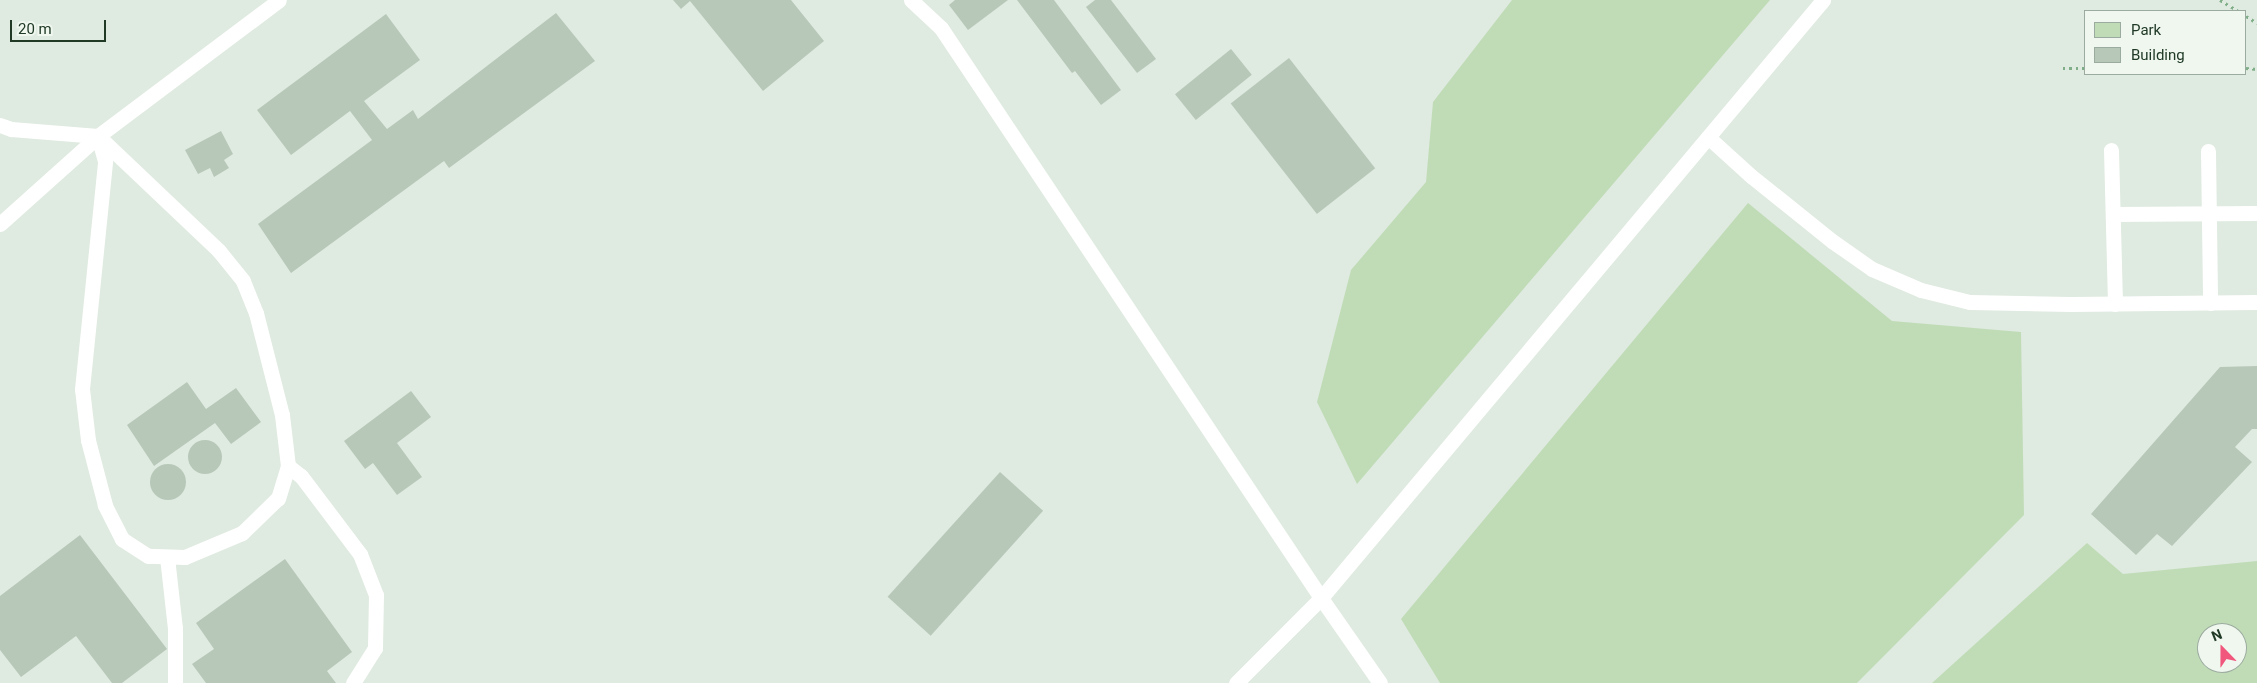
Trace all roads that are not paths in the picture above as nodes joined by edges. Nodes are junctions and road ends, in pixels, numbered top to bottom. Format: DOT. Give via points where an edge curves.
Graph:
graph roads {
  1 [pos="279,0"];
  2 [pos="911,0"];
  3 [pos="1823,0"];
  4 [pos="0,125"];
  5 [pos="98,136"];
  6 [pos="1708,138"];
  7 [pos="2111,150"];
  8 [pos="2208,151"];
  9 [pos="2257,213"];
  10 [pos="2113,214"];
  11 [pos="2209,214"];
  12 [pos="0,224"];
  13 [pos="2257,302"];
  14 [pos="2210,303"];
  15 [pos="2114,304"];
  16 [pos="288,466"];
  17 [pos="167,557"];
  18 [pos="1321,598"];
  19 [pos="175,683"];
  20 [pos="353,683"];
  21 [pos="1236,683"];
  22 [pos="1380,683"];
  1 -- 5 [label="lane"];
  2 -- 18 [label="lane" via="941,28"];
  3 -- 6 [label="lane"];
  4 -- 5 [label="lane" via="11,130"];
  5 -- 12 [label="lane"];
  5 -- 16 [label="lane" via="218,251 243,281 256,313 282,416"];
  5 -- 17 [label="lane" via="105,161 82,389 88,440 105,506 122,540 148,556"];
  6 -- 15 [label="lane" via="1832,241 1872,269 1922,290 1970,302"];
  6 -- 18 [label="lane"];
  7 -- 10 [label="lane"];
  8 -- 11 [label="lane"];
  9 -- 11 [label="lane"];
  10 -- 11 [label="lane"];
  10 -- 15 [label="lane"];
  11 -- 14 [label="lane"];
  13 -- 14 [label="lane"];
  14 -- 15 [label="lane"];
  16 -- 17 [label="lane" via="278,498 242,533 186,557"];
  16 -- 20 [label="lane" via="301,476 360,554 376,595 376,648"];
  17 -- 19 [label="lane" via="175,628"];
  18 -- 21 [label="lane"];
  18 -- 22 [label="lane"];
}
